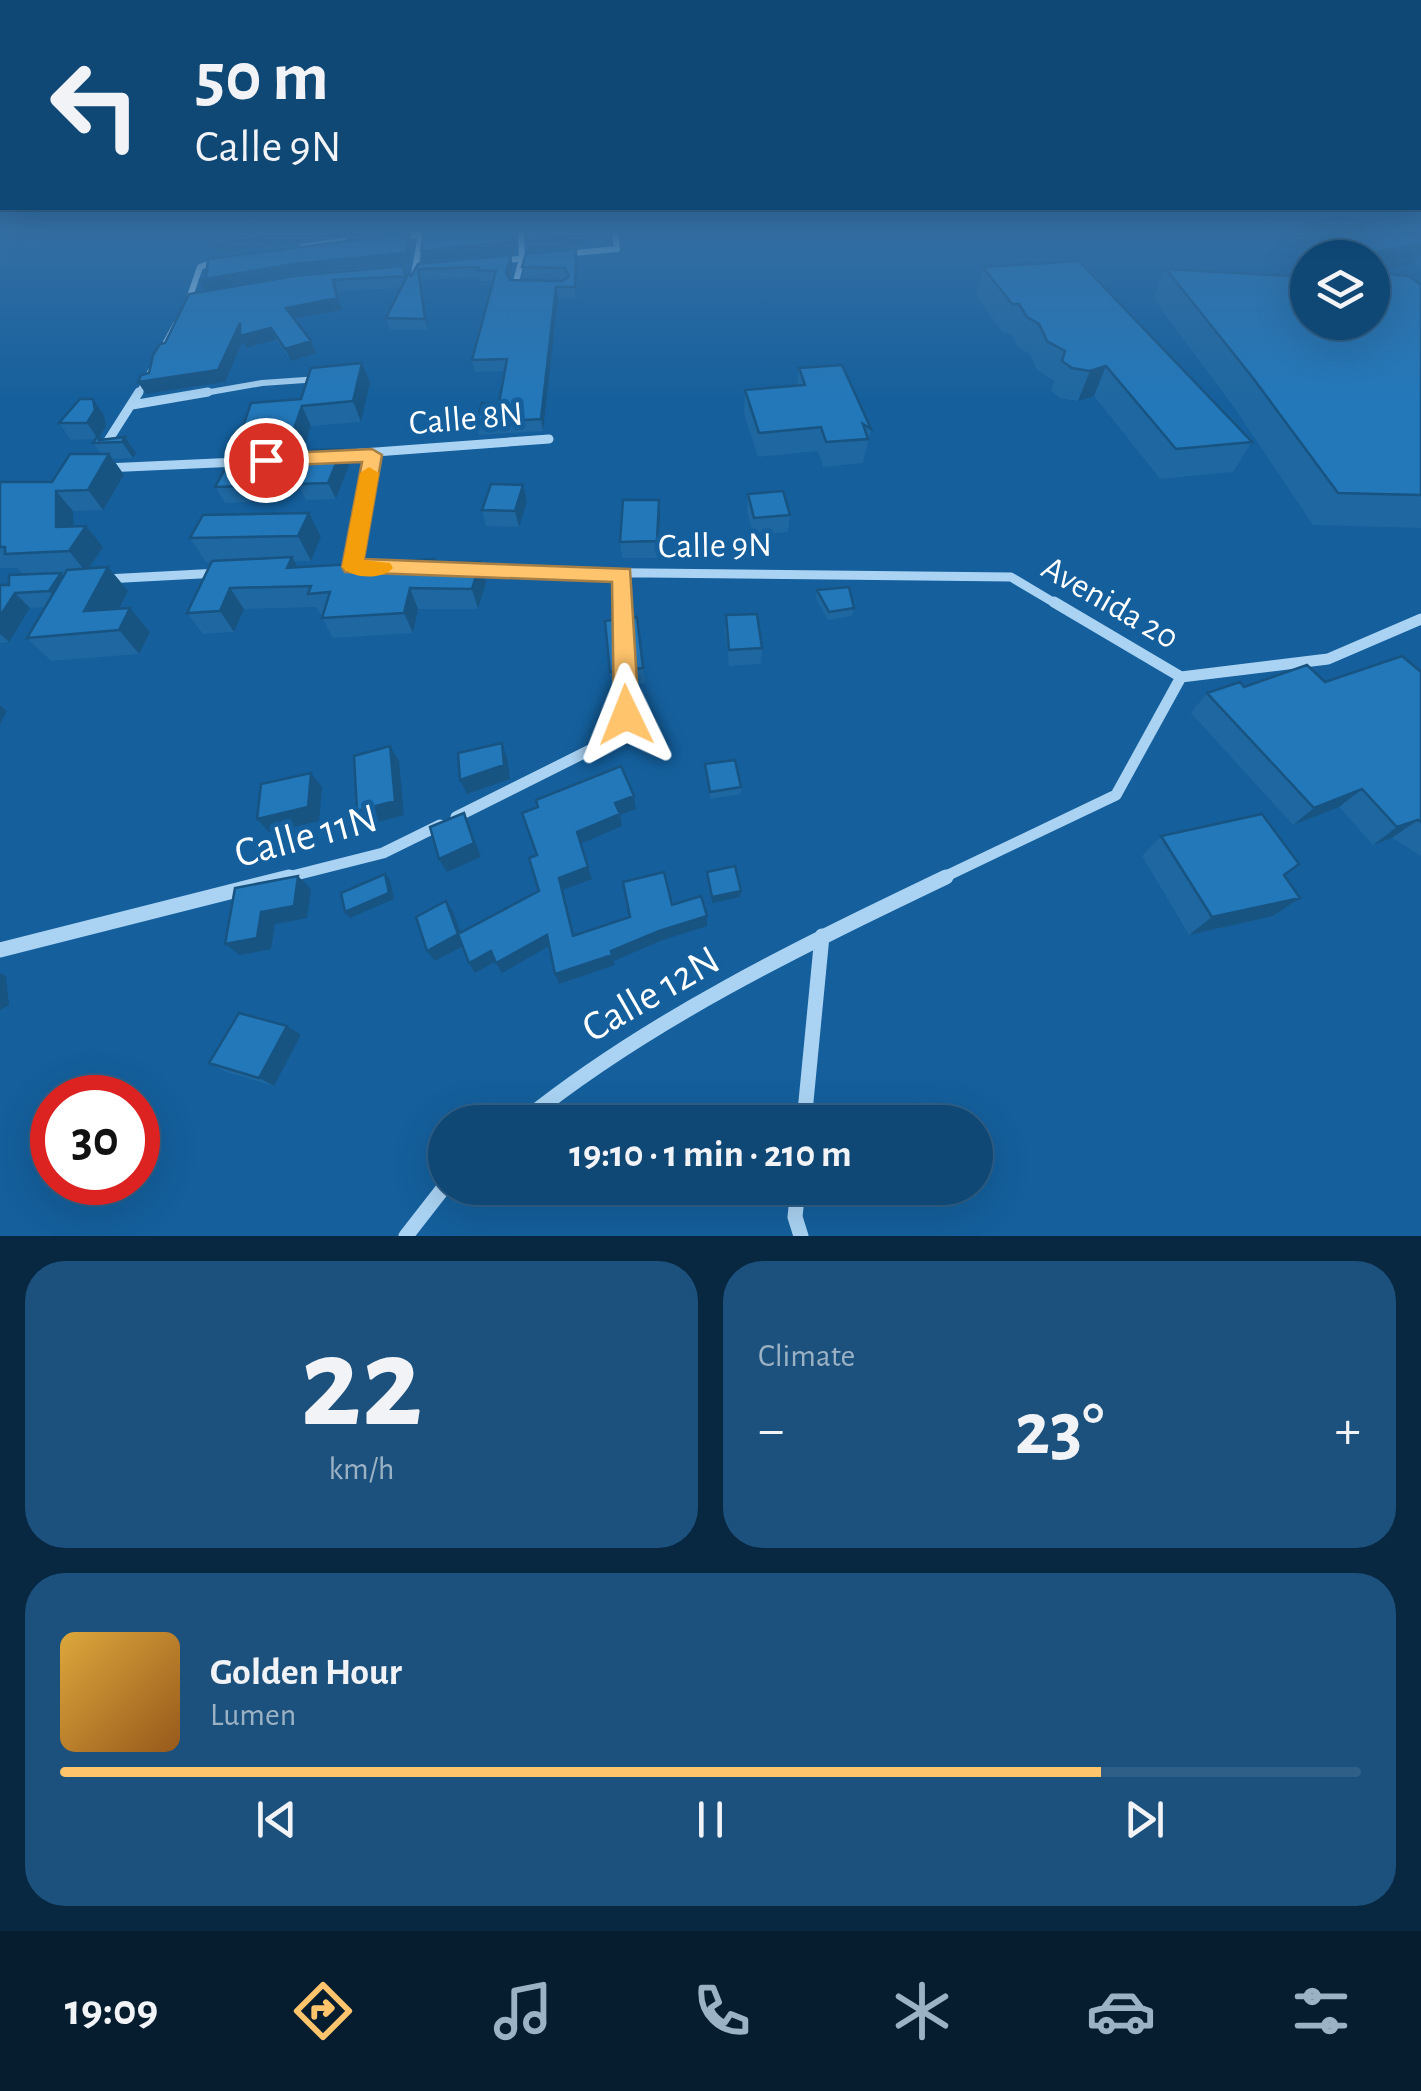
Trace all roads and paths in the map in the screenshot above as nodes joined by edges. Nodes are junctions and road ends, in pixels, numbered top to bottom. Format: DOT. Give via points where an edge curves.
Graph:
graph roads {
  1 [pos="193,290"];
  2 [pos="208,296"];
  3 [pos="190,300"];
  4 [pos="326,379"];
  5 [pos="132,405"];
  6 [pos="549,439"];
  7 [pos="100,452"];
  8 [pos="372,455"];
  9 [pos="90,468"];
  10 [pos="352,567"];
  11 [pos="333,568"];
  12 [pos="372,568"];
  13 [pos="451,571"];
  14 [pos="235,572"];
  15 [pos="623,574"];
  16 [pos="1011,576"];
  17 [pos="98,579"];
  18 [pos="1421,619"];
  19 [pos="1181,677"];
  20 [pos="822,936"];
  21 [pos="0,950"];
  22 [pos="543,1105"];
  23 [pos="806,1105"];
  24 [pos="430,1205"];
  25 [pos="796,1205"];
  26 [pos="406,1236"];
  27 [pos="801,1236"];
  1 -- 3 [label="street"];
  2 -- 3 [label="street"];
  3 -- 5 [label="street"];
  4 -- 5 [label="street"];
  5 -- 7 [label="street"];
  6 -- 8 [label="street, Calle 8N"];
  8 -- 9 [label="street, Calle 8N"];
  8 -- 10 [label="street"];
  10 -- 11 [label="street"];
  10 -- 12 [label="street"];
  13 -- 15 [label="street, Calle 9N"];
  14 -- 17 [label="street"];
  15 -- 16 [label="street, Calle 9N"];
  15 -- 21 [label="street, Calle 11N" via="626,715 612,738 382,853"];
  16 -- 19 [label="street, Avenida 20"];
  18 -- 19 [label="street" via="1328,659"];
  19 -- 20 [label="street, Calle 12N" via="1116,795"];
  20 -- 22 [label="street, Calle 12N" via="584,1072"];
  20 -- 23 [label="street"];
  24 -- 26 [label="street"];
  25 -- 27 [label="street"];
}
